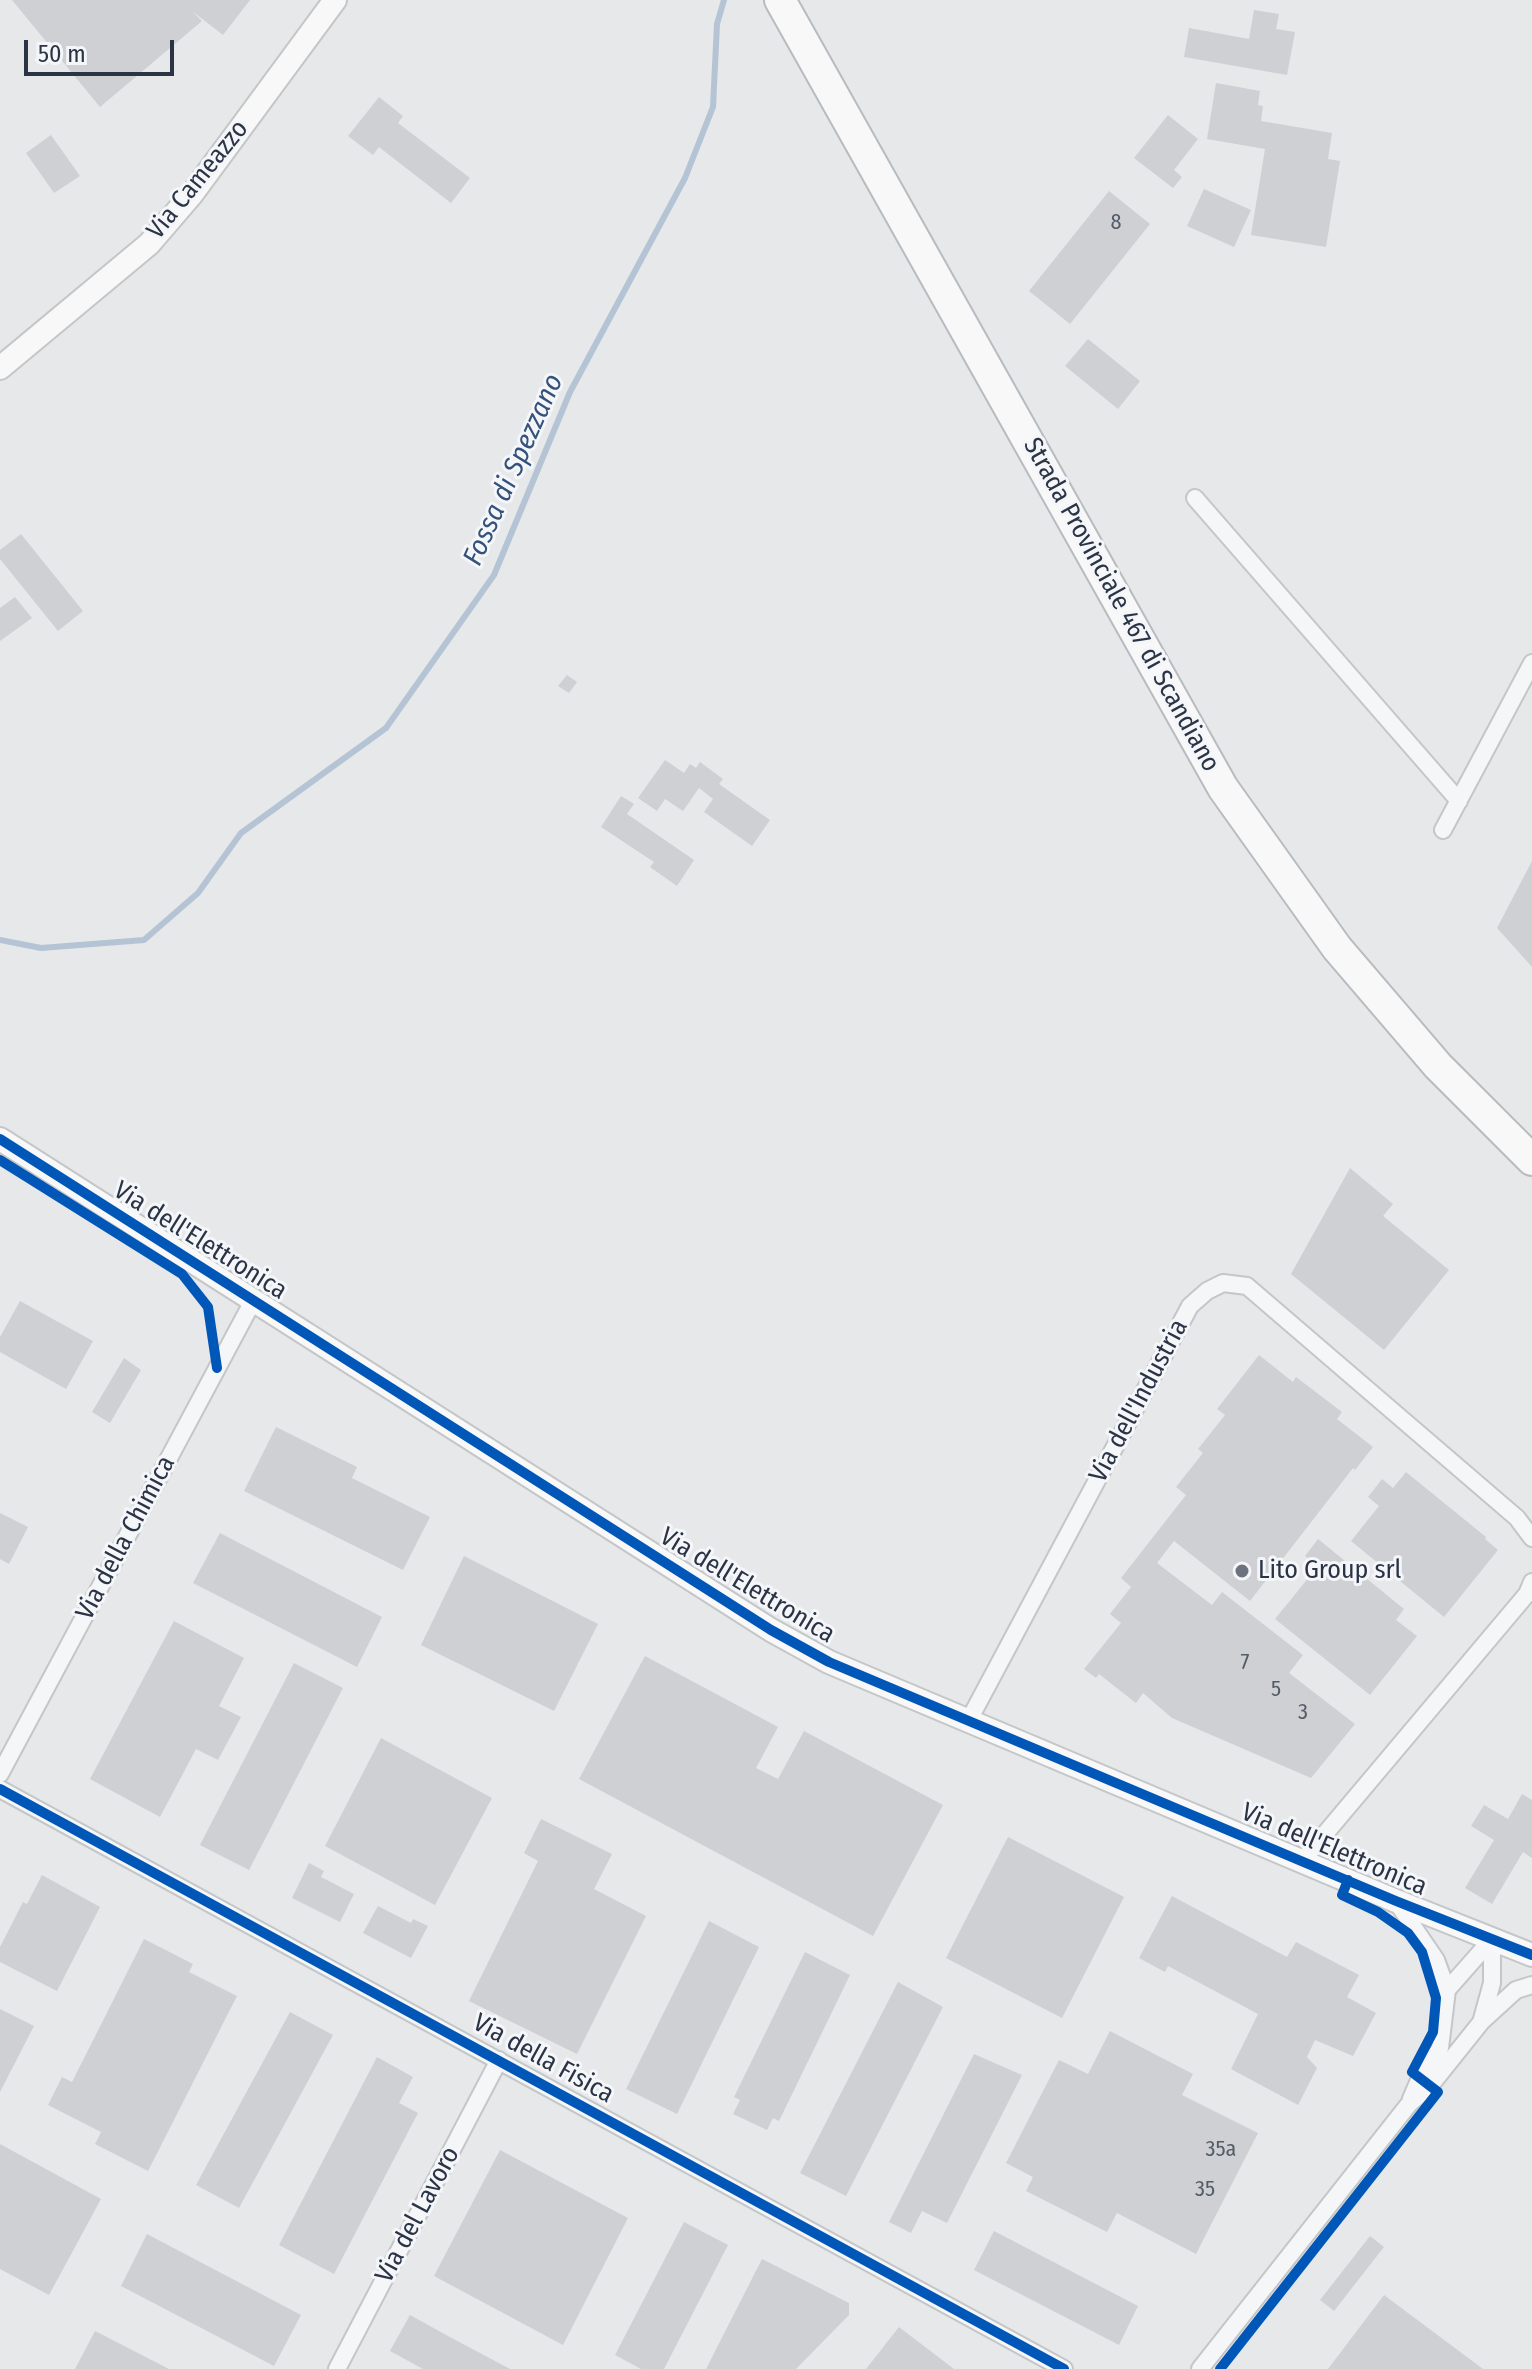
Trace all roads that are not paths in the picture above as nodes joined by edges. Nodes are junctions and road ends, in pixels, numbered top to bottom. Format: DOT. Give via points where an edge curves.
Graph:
graph roads {
  1 [pos="335,0"];
  2 [pos="780,0"];
  3 [pos="0,368"];
  4 [pos="1195,498"];
  5 [pos="1532,663"];
  6 [pos="1459,801"];
  7 [pos="1443,830"];
  8 [pos="0,1139"];
  9 [pos="1532,1160"];
  10 [pos="253,1301"];
  11 [pos="1532,1538"];
  12 [pos="1532,1582"];
  13 [pos="969,1720"];
  14 [pos="0,1774"];
  15 [pos="0,1789"];
  16 [pos="1303,1860"];
  17 [pos="1396,1901"];
  18 [pos="1492,1939"];
  19 [pos="1532,1955"];
  20 [pos="1532,1985"];
  21 [pos="1447,1990"];
  22 [pos="1482,2021"];
  23 [pos="499,2060"];
  24 [pos="1409,2104"];
  25 [pos="337,2369"];
  26 [pos="1064,2369"];
  27 [pos="1200,2369"];
  1 -- 3 [label="street, Via Cameazzo" via="149,244"];
  2 -- 9 [label="highway, Strada Provinciale 467 di Scandiano" via="1223,788 1337,948 1438,1066"];
  4 -- 6 [label="street"];
  5 -- 6 [label="street"];
  6 -- 7 [label="street"];
  8 -- 10 [label="street, Via dell'Elettronica"];
  10 -- 13 [label="street, Via dell'Elettronica" via="771,1630 829,1662"];
  10 -- 14 [label="street, Via della Chimica"];
  11 -- 13 [label="street, Via dell'Industria" via="1517,1518 1247,1286 1223,1283 1190,1306"];
  12 -- 16 [label="street"];
  13 -- 16 [label="street, Via dell'Elettronica"];
  15 -- 23 [label="street, Via della Fisica"];
  16 -- 17 [label="street, Via dell'Elettronica"];
  17 -- 18 [label="street, Via dell'Elettronica"];
  17 -- 21 [label="street" via="1436,1960"];
  18 -- 19 [label="street, Via dell'Elettronica"];
  18 -- 21 [label="street"];
  18 -- 22 [label="street" via="1492,1983"];
  20 -- 22 [label="street" via="1516,1990"];
  21 -- 24 [label="street" via="1440,2048"];
  22 -- 24 [label="street"];
  23 -- 25 [label="street, Via del Lavoro"];
  23 -- 26 [label="street, Via della Fisica"];
  24 -- 27 [label="street"];
}
